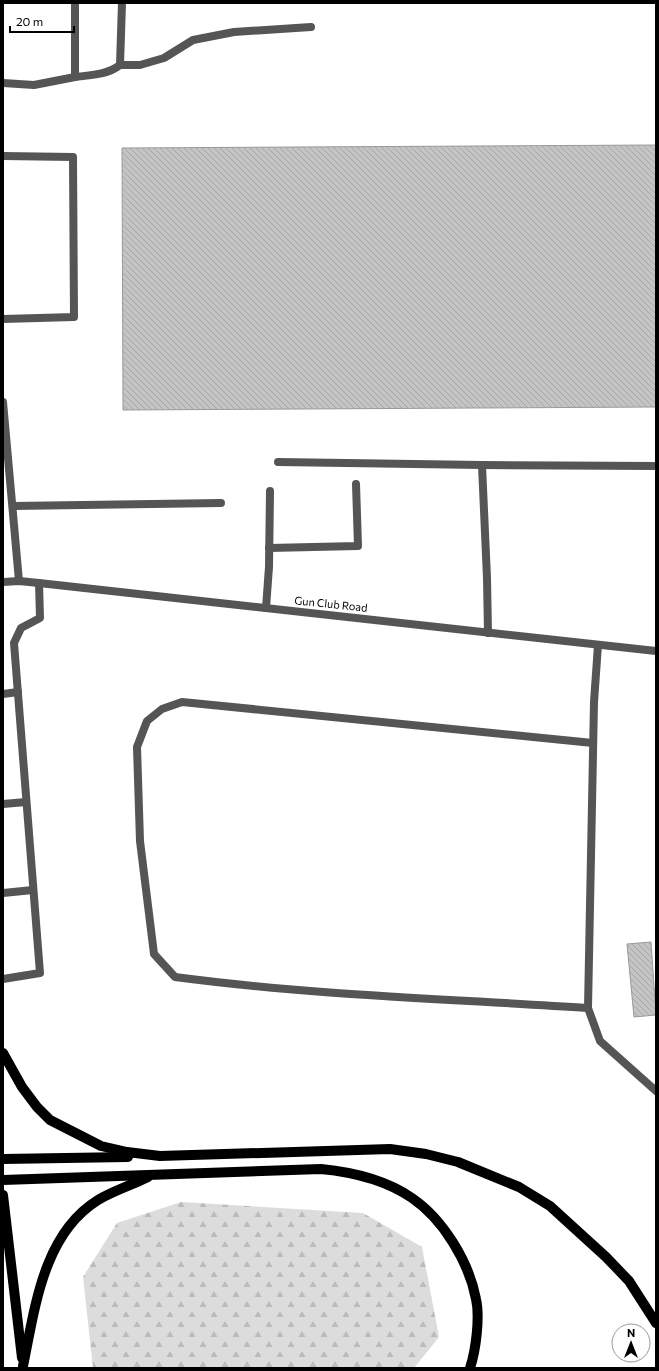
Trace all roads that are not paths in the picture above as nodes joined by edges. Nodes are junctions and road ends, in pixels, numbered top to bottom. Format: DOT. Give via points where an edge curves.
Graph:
graph roads {
  1 [pos="75,3"];
  2 [pos="122,3"];
  3 [pos="311,27"];
  4 [pos="120,65"];
  5 [pos="75,77"];
  6 [pos="3,83"];
  7 [pos="3,156"];
  8 [pos="3,319"];
  9 [pos="3,402"];
  10 [pos="278,462"];
  11 [pos="482,465"];
  12 [pos="656,466"];
  13 [pos="356,484"];
  14 [pos="270,491"];
  15 [pos="221,503"];
  16 [pos="13,506"];
  17 [pos="269,548"];
  18 [pos="19,581"];
  19 [pos="3,582"];
  20 [pos="39,583"];
  21 [pos="266,608"];
  22 [pos="488,633"];
  23 [pos="598,645"];
  24 [pos="656,651"];
  25 [pos="18,692"];
  26 [pos="3,694"];
  27 [pos="593,744"];
  28 [pos="26,802"];
  29 [pos="3,804"];
  30 [pos="33,890"];
  31 [pos="3,893"];
  32 [pos="3,979"];
  33 [pos="588,1008"];
  34 [pos="3,1053"];
  35 [pos="656,1091"];
  36 [pos="160,1156"];
  37 [pos="3,1159"];
  38 [pos="154,1175"];
  39 [pos="3,1180"];
  40 [pos="3,1195"];
  41 [pos="656,1323"];
  42 [pos="23,1367"];
  43 [pos="470,1368"];
  1 -- 5 [label="street"];
  2 -- 4 [label="street"];
  3 -- 4 [label="street" via="234,32 193,40 164,58 140,65"];
  4 -- 5 [label="street" via="102,74"];
  5 -- 6 [label="street" via="34,85"];
  7 -- 8 [label="street" via="73,157 74,279 74,317"];
  9 -- 16 [label="street"];
  10 -- 11 [label="street"];
  11 -- 12 [label="street"];
  11 -- 22 [label="street"];
  13 -- 17 [label="street" via="358,546"];
  14 -- 17 [label="street"];
  15 -- 16 [label="street"];
  16 -- 18 [label="street"];
  17 -- 21 [label="street"];
  18 -- 19 [label="street, Gun Club Road"];
  18 -- 20 [label="street, Gun Club Road"];
  20 -- 21 [label="street, Gun Club Road"];
  20 -- 25 [label="street" via="40,618 21,628 14,643"];
  21 -- 22 [label="street, Gun Club Road"];
  22 -- 23 [label="street, Gun Club Road"];
  23 -- 24 [label="street, Gun Club Road"];
  23 -- 27 [label="street"];
  25 -- 26 [label="street"];
  25 -- 28 [label="street"];
  27 -- 33 [label="street"];
  27 -- 33 [label="street" via="182,702 162,709 147,721 137,747 140,841 154,954 175,977 224,984"];
  28 -- 29 [label="street"];
  28 -- 30 [label="street"];
  30 -- 31 [label="street"];
  30 -- 32 [label="street" via="40,974"];
  33 -- 35 [label="street" via="600,1041"];
  34 -- 36 [label="main road" via="22,1087 50,1120 101,1146"];
  36 -- 37 [label="main road"];
  36 -- 41 [label="main road" via="390,1149 458,1162 519,1187 550,1206 606,1257 628,1281"];
  38 -- 39 [label="main road"];
  38 -- 42 [label="main road" via="98,1200 80,1214 62,1236 49,1263 37,1299"];
  38 -- 43 [label="main road" via="321,1169 349,1172 393,1187 412,1198 445,1229 463,1262 476,1299 476,1340"];
  40 -- 42 [label="main road"];
}
